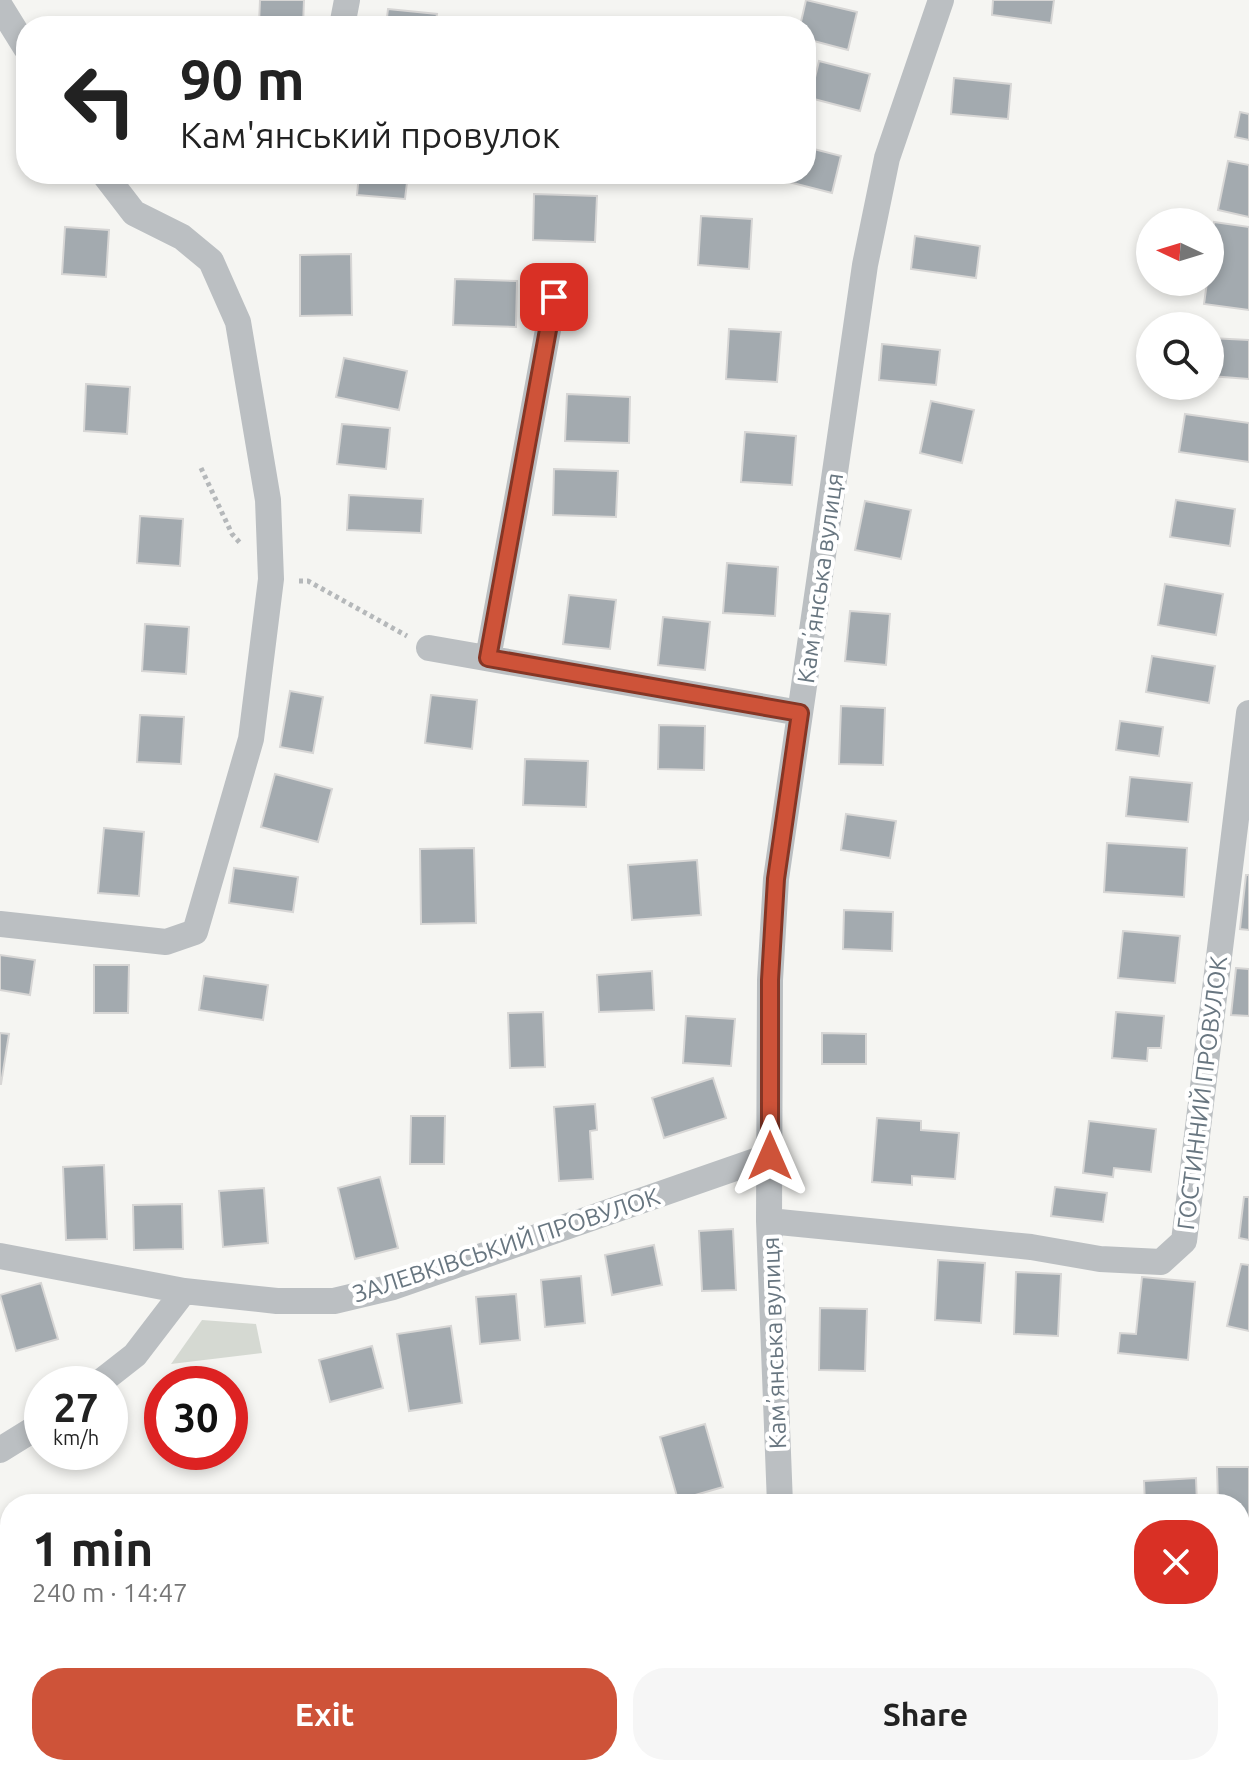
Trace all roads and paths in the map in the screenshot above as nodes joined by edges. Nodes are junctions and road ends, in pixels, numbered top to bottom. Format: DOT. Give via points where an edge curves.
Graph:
graph roads {
  1 [pos="941,0"];
  2 [pos="0,6"];
  3 [pos="16,32"];
  4 [pos="112,184"];
  5 [pos="554,297"];
  6 [pos="201,468"];
  7 [pos="271,579"];
  8 [pos="429,648"];
  9 [pos="488,658"];
  10 [pos="800,713"];
  11 [pos="1249,713"];
  12 [pos="0,924"];
  13 [pos="770,1156"];
  14 [pos="769,1221"];
  15 [pos="0,1256"];
  16 [pos="184,1291"];
  17 [pos="121,1366"];
  18 [pos="24,1435"];
  19 [pos="0,1450"];
  20 [pos="780,1494"];
  1 -- 10 [label="street, Камʼянська вулиця" via="887,158 865,265"];
  2 -- 3 [label="street"];
  4 -- 7 [label="street" via="134,213 182,237 211,261 238,322 268,500"];
  5 -- 9 [label="street"];
  6 -- 7 [label="path" via="232,534"];
  7 -- 8 [label="path" via="308,581"];
  7 -- 12 [label="street" via="251,739 195,932 166,942"];
  8 -- 9 [label="street"];
  9 -- 10 [label="street"];
  10 -- 13 [label="street, Камʼянська вулиця" via="776,879"];
  11 -- 14 [label="street, ГОСТИННИЙ ПРОВУЛОК" via="1184,1241 1161,1262 1115,1260"];
  13 -- 14 [label="street, Камʼянська вулиця"];
  13 -- 16 [label="street, ЗАЛЕВКІВСЬКИЙ ПРОВУЛОК" via="393,1287 334,1301"];
  14 -- 20 [label="street, Камʼянська вулиця"];
  15 -- 16 [label="street, ЗАЛЕВКІВСЬКИЙ ПРОВУЛОК"];
  16 -- 17 [label="street"];
  18 -- 19 [label="street"];
}
